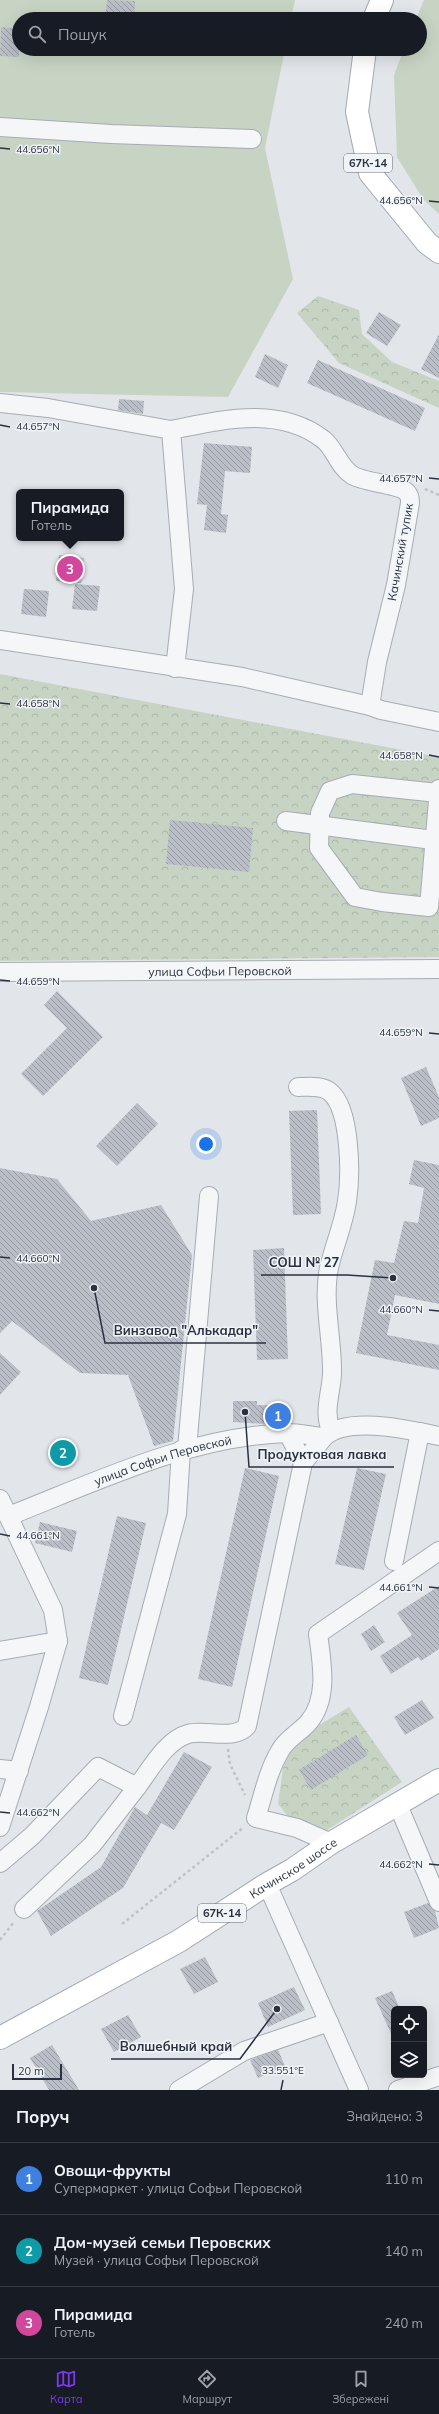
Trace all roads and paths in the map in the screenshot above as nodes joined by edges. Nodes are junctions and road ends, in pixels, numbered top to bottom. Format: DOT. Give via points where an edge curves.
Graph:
graph roads {
  1 [pos="382,0"];
  2 [pos="377,12"];
  3 [pos="364,56"];
  4 [pos="0,127"];
  5 [pos="252,139"];
  6 [pos="439,252"];
  7 [pos="0,403"];
  8 [pos="171,430"];
  9 [pos="0,640"];
  10 [pos="175,668"];
  11 [pos="370,706"];
  12 [pos="439,722"];
  13 [pos="439,791"];
  14 [pos="286,821"];
  15 [pos="433,840"];
  16 [pos="439,969"];
  17 [pos="0,972"];
  18 [pos="298,1087"];
  19 [pos="209,1196"];
  20 [pos="420,1432"];
  21 [pos="288,1433"];
  22 [pos="327,1434"];
  23 [pos="439,1436"];
  24 [pos="184,1450"];
  25 [pos="303,1463"];
  26 [pos="0,1499"];
  27 [pos="9,1516"];
  28 [pos="0,1534"];
  29 [pos="439,1551"];
  30 [pos="394,1561"];
  31 [pos="58,1641"];
  32 [pos="0,1651"];
  33 [pos="123,1716"];
  34 [pos="226,1733"];
  35 [pos="0,1768"];
  36 [pos="18,1771"];
  37 [pos="439,1780"];
  38 [pos="137,1786"];
  39 [pos="398,1805"];
  40 [pos="256,1818"];
  41 [pos="0,1827"];
  42 [pos="331,1843"];
  43 [pos="0,1863"];
  44 [pos="267,1884"];
  45 [pos="439,1902"];
  46 [pos="24,1909"];
  47 [pos="122,1924"];
  48 [pos="0,1940"];
  49 [pos="329,2022"];
  50 [pos="0,2038"];
  51 [pos="439,2076"];
  52 [pos="179,2090"];
  53 [pos="359,2090"];
  54 [pos="398,2090"];
  1 -- 2 [label="main road"];
  3 -- 6 [label="main road, 67К-14" via="358,112 370,173 427,243"];
  4 -- 5 [label="street"];
  7 -- 8 [label="street" via="48,408"];
  8 -- 10 [label="street" via="184,589"];
  8 -- 11 [label="street, Качинский тупик" via="226,419 256,417 285,421 311,430 330,445 351,475 373,483 402,488 409,494 410,503 396,585 377,662"];
  9 -- 10 [label="street"];
  10 -- 11 [label="street" via="242,677"];
  11 -- 12 [label="street"];
  13 -- 15 [label="street"];
  13 -- 15 [label="street" via="352,784 330,791 320,813 319,848 356,896 382,902 429,907"];
  14 -- 15 [label="street"];
  16 -- 17 [label="street, улица Софьи Перовской"];
  18 -- 22 [label="street" via="319,1088 330,1092 345,1118 348,1200 329,1269 332,1375 326,1414"];
  19 -- 24 [label="street"];
  20 -- 22 [label="street, улица Софьи Перовской" via="354,1426"];
  20 -- 23 [label="street, улица Софьи Перовской"];
  20 -- 30 [label="street"];
  21 -- 22 [label="street, улица Софьи Перовской"];
  21 -- 24 [label="street, улица Софьи Перовской" via="232,1439"];
  21 -- 25 [label="street"];
  22 -- 25 [label="street"];
  24 -- 27 [label="street, улица Софьи Перовской"];
  24 -- 33 [label="street" via="177,1514"];
  25 -- 34 [label="street" via="248,1726 244,1730"];
  26 -- 27 [label="street"];
  27 -- 28 [label="street"];
  27 -- 31 [label="street" via="53,1610"];
  29 -- 40 [label="street" via="318,1634 324,1678 318,1705 308,1723 292,1736 280,1751"];
  31 -- 32 [label="street"];
  31 -- 36 [label="street"];
  34 -- 38 [label="street" via="189,1734 178,1739"];
  34 -- 40 [label="path" via="230,1764"];
  35 -- 36 [label="street"];
  36 -- 41 [label="street"];
  37 -- 39 [label="main road, Качинское шоссе / 67К-14"];
  38 -- 43 [label="street" via="98,1767 32,1836"];
  38 -- 46 [label="street" via="92,1845"];
  39 -- 42 [label="main road, Качинское шоссе / 67К-14"];
  39 -- 45 [label="street"];
  40 -- 42 [label="street" via="297,1828"];
  40 -- 47 [label="path"];
  42 -- 44 [label="main road, Качинское шоссе / 67К-14"];
  44 -- 49 [label="street"];
  44 -- 50 [label="main road, Качинское шоссе / 67К-14" via="179,1941"];
  46 -- 48 [label="path"];
  49 -- 52 [label="street" via="244,2050"];
  49 -- 53 [label="street"];
  51 -- 54 [label="street"];
}
